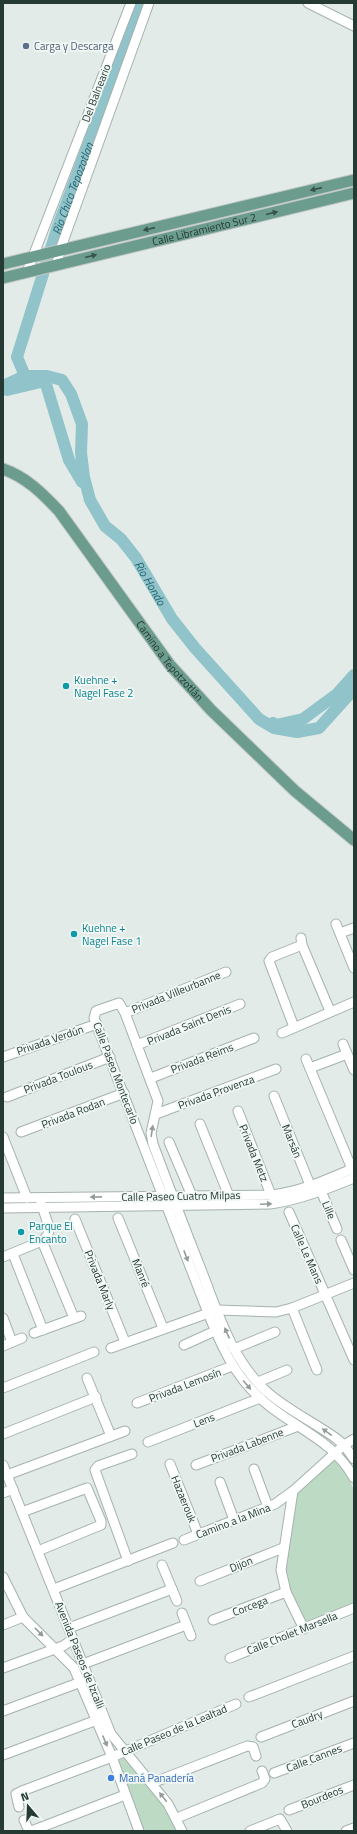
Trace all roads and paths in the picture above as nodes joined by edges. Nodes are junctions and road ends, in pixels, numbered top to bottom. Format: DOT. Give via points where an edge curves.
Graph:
graph roads {
  1 [pos="131,3"];
  2 [pos="150,3"];
  3 [pos="308,3"];
  4 [pos="354,26"];
  5 [pos="354,180"];
  6 [pos="354,193"];
  7 [pos="189,219"];
  8 [pos="170,224"];
  9 [pos="192,232"];
  10 [pos="173,236"];
  11 [pos="58,251"];
  12 [pos="35,256"];
  13 [pos="3,264"];
  14 [pos="55,265"];
  15 [pos="29,271"];
  16 [pos="3,278"];
  17 [pos="3,469"];
  18 [pos="354,840"];
  19 [pos="336,924"];
  20 [pos="354,928"];
  21 [pos="340,933"];
  22 [pos="354,968"];
  23 [pos="226,972"];
  24 [pos="354,1002"];
  25 [pos="240,1004"];
  26 [pos="330,1011"];
  27 [pos="125,1012"];
  28 [pos="97,1024"];
  29 [pos="294,1027"];
  30 [pos="282,1033"];
  31 [pos="254,1038"];
  32 [pos="343,1044"];
  33 [pos="138,1046"];
  34 [pos="348,1054"];
  35 [pos="3,1057"];
  36 [pos="110,1057"];
  37 [pos="306,1059"];
  38 [pos="310,1068"];
  39 [pos="276,1070"];
  40 [pos="354,1070"];
  41 [pos="150,1078"];
  42 [pos="124,1093"];
  43 [pos="274,1096"];
  44 [pos="7,1097"];
  45 [pos="238,1111"];
  46 [pos="156,1114"];
  47 [pos="200,1124"];
  48 [pos="21,1132"];
  49 [pos="3,1137"];
  50 [pos="169,1142"];
  51 [pos="353,1171"];
  52 [pos="340,1179"];
  53 [pos="310,1186"];
  54 [pos="322,1191"];
  55 [pos="271,1194"];
  56 [pos="192,1196"];
  57 [pos="229,1196"];
  58 [pos="3,1198"];
  59 [pos="26,1198"];
  60 [pos="39,1198"];
  61 [pos="283,1198"];
  62 [pos="169,1201"];
  63 [pos="43,1207"];
  64 [pos="3,1208"];
  65 [pos="289,1212"];
  66 [pos="118,1218"];
  67 [pos="75,1219"];
  68 [pos="337,1229"];
  69 [pos="341,1240"];
  70 [pos="42,1241"];
  71 [pos="13,1254"];
  72 [pos="3,1257"];
  73 [pos="354,1270"];
  74 [pos="354,1284"];
  75 [pos="326,1296"];
  76 [pos="292,1308"];
  77 [pos="212,1311"];
  78 [pos="3,1318"];
  79 [pos="163,1328"];
  80 [pos="43,1330"];
  81 [pos="215,1332"];
  82 [pos="275,1332"];
  83 [pos="34,1333"];
  84 [pos="22,1338"];
  85 [pos="12,1342"];
  86 [pos="125,1342"];
  87 [pos="184,1345"];
  88 [pos="3,1346"];
  89 [pos="111,1348"];
  90 [pos="234,1349"];
  91 [pos="94,1352"];
  92 [pos="354,1360"];
  93 [pos="232,1366"];
  94 [pos="287,1370"];
  95 [pos="317,1370"];
  96 [pos="87,1378"];
  97 [pos="258,1382"];
  98 [pos="3,1388"];
  99 [pos="96,1397"];
  100 [pos="260,1398"];
  101 [pos="137,1403"];
  102 [pos="298,1426"];
  103 [pos="125,1430"];
  104 [pos="3,1434"];
  105 [pos="111,1436"];
  106 [pos="354,1438"];
  107 [pos="148,1442"];
  108 [pos="344,1445"];
  109 [pos="336,1452"];
  110 [pos="132,1454"];
  111 [pos="354,1459"];
  112 [pos="170,1464"];
  113 [pos="3,1465"];
  114 [pos="196,1465"];
  115 [pos="254,1469"];
  116 [pos="7,1475"];
  117 [pos="354,1478"];
  118 [pos="220,1482"];
  119 [pos="12,1489"];
  120 [pos="292,1491"];
  121 [pos="3,1493"];
  122 [pos="268,1507"];
  123 [pos="22,1512"];
  124 [pos="234,1520"];
  125 [pos="198,1534"];
  126 [pos="184,1540"];
  127 [pos="173,1543"];
  128 [pos="283,1548"];
  129 [pos="38,1550"];
  130 [pos="128,1561"];
  131 [pos="162,1565"];
  132 [pos="3,1578"];
  133 [pos="200,1581"];
  134 [pos="54,1589"];
  135 [pos="172,1589"];
  136 [pos="286,1592"];
  137 [pos="177,1601"];
  138 [pos="354,1608"];
  139 [pos="182,1613"];
  140 [pos="23,1616"];
  141 [pos="213,1620"];
  142 [pos="3,1625"];
  143 [pos="186,1625"];
  144 [pos="69,1628"];
  145 [pos="304,1629"];
  146 [pos="191,1636"];
  147 [pos="73,1639"];
  148 [pos="55,1649"];
  149 [pos="354,1656"];
  150 [pos="230,1658"];
  151 [pos="83,1664"];
  152 [pos="3,1668"];
  153 [pos="81,1682"];
  154 [pos="249,1697"];
  155 [pos="354,1701"];
  156 [pos="236,1704"];
  157 [pos="3,1711"];
  158 [pos="96,1720"];
  159 [pos="261,1737"];
  160 [pos="354,1742"];
  161 [pos="125,1751"];
  162 [pos="3,1755"];
  163 [pos="256,1756"];
  164 [pos="112,1757"];
  165 [pos="262,1771"];
  166 [pos="274,1773"];
  167 [pos="152,1783"];
  168 [pos="354,1785"];
  169 [pos="125,1795"];
  170 [pos="19,1807"];
  171 [pos="290,1810"];
  172 [pos="177,1818"];
  173 [pos="24,1820"];
  174 [pos="354,1828"];
  175 [pos="29,1831"];
  176 [pos="139,1831"];
  177 [pos="182,1831"];
  178 [pos="250,1831"];
  179 [pos="287,1831"];
  180 [pos="346,1831"];
  1 -- 12 [label="street, Del Balneario"];
  2 -- 11 [label="street"];
  3 -- 4 [label="street"];
  5 -- 7 [label="main road, Calle Libramiento Sur 2, one-way"];
  9 -- 6 [label="main road, Calle Libramiento Sur 2, one-way"];
  7 -- 8 [label="main road, Calle Libramiento Sur 2"];
  7 -- 9 [label="main road"];
  8 -- 10 [label="main road"];
  8 -- 11 [label="main road, Calle Libramiento Sur 2, one-way"];
  9 -- 10 [label="main road, Calle Libramiento Sur 2"];
  14 -- 10 [label="main road, Calle Libramiento Sur 2, one-way"];
  11 -- 12 [label="main road, Calle Libramiento Sur 2"];
  11 -- 14 [label="street"];
  12 -- 13 [label="main road, Calle Libramiento Sur 2"];
  12 -- 15 [label="street, Del Balneario"];
  14 -- 15 [label="main road, Calle Libramiento Sur 2"];
  15 -- 16 [label="main road, Calle Libramiento Sur 2"];
  17 -- 18 [label="main road, Camino a Tepotzotlán" via="22,477 59,511 170,665 211,710 295,791"];
  19 -- 21 [label="street"];
  20 -- 21 [label="street"];
  21 -- 22 [label="street"];
  23 -- 27 [label="street, Privada Villeurbanne"];
  24 -- 26 [label="street"];
  25 -- 33 [label="street, Privada Saint Denis"];
  26 -- 29 [label="street"];
  26 -- 29 [label="street" via="302,942 269,961"];
  27 -- 28 [label="street, Calle Paseo Montecarlo" via="121,1005 115,1003 96,1011 94,1018"];
  27 -- 33 [label="street, Calle Paseo Montecarlo"];
  28 -- 35 [label="street, Privada Verdún"];
  28 -- 36 [label="street, Calle Paseo Montecarlo"];
  29 -- 30 [label="street"];
  31 -- 41 [label="street, Privada Reims"];
  32 -- 34 [label="street"];
  33 -- 41 [label="street, Calle Paseo Montecarlo"];
  34 -- 38 [label="street"];
  34 -- 40 [label="street"];
  36 -- 42 [label="street, Calle Paseo Montecarlo"];
  36 -- 44 [label="street, Privada Toulous"];
  37 -- 38 [label="street"];
  38 -- 51 [label="street"];
  39 -- 46 [label="street, Privada Provenza"];
  41 -- 46 [label="street, Calle Paseo Montecarlo" via="158,1101"];
  42 -- 48 [label="street, Privada Rodan"];
  42 -- 62 [label="street, Calle Paseo Montecarlo"];
  43 -- 53 [label="street, Marsán"];
  45 -- 55 [label="street, Privada Metz"];
  62 -- 46 [label="street, Calle Paseo Montecarlo, one-way" via="152,1140 151,1132"];
  47 -- 57 [label="street"];
  49 -- 59 [label="street"];
  50 -- 56 [label="street"];
  51 -- 52 [label="street, Calle Paseo Cuatro Milpas"];
  52 -- 53 [label="street, Calle Paseo Cuatro Milpas"];
  52 -- 54 [label="street, Calle Paseo Cuatro Milpas"];
  53 -- 61 [label="street, Calle Paseo Cuatro Milpas"];
  54 -- 61 [label="street, Calle Paseo Cuatro Milpas"];
  54 -- 68 [label="street, Lille"];
  55 -- 57 [label="street, Calle Paseo Cuatro Milpas"];
  55 -- 61 [label="street, Calle Paseo Cuatro Milpas"];
  56 -- 57 [label="street, Calle Paseo Cuatro Milpas"];
  56 -- 62 [label="street, Calle Paseo Cuatro Milpas"];
  58 -- 59 [label="street, Calle Paseo Cuatro Milpas"];
  59 -- 60 [label="street, Calle Paseo Cuatro Milpas"];
  62 -- 60 [label="street, Calle Paseo Cuatro Milpas, one-way"];
  60 -- 63 [label="street"];
  62 -- 61 [label="street, Calle Paseo Cuatro Milpas, one-way" via="270,1204"];
  62 -- 63 [label="street, Calle Paseo Cuatro Milpas"];
  62 -- 77 [label="street, Calle Paseo Montecarlo"];
  63 -- 64 [label="street, Calle Paseo Cuatro Milpas"];
  63 -- 70 [label="street" via="50,1230"];
  65 -- 75 [label="street, Calle Le Mans"];
  66 -- 79 [label="street, Manré"];
  67 -- 86 [label="street, Privada Marly"];
  69 -- 73 [label="street"];
  70 -- 71 [label="street"];
  70 -- 80 [label="street" via="77,1317"];
  71 -- 72 [label="street"];
  71 -- 80 [label="street"];
  74 -- 75 [label="street"];
  75 -- 76 [label="street"];
  75 -- 92 [label="street, Calle Le Mans"];
  76 -- 77 [label="street" via="276,1312"];
  76 -- 95 [label="street"];
  77 -- 79 [label="street"];
  77 -- 81 [label="street, Calle Paseo Montecarlo"];
  90 -- 77 [label="street, Calle Paseo Montecarlo, one-way"];
  78 -- 85 [label="street"];
  79 -- 86 [label="street"];
  80 -- 83 [label="street"];
  81 -- 87 [label="street"];
  81 -- 93 [label="street, Calle Paseo Montecarlo"];
  82 -- 90 [label="street"];
  84 -- 85 [label="street"];
  85 -- 88 [label="street"];
  86 -- 89 [label="street"];
  90 -- 97 [label="street, Calle Paseo Montecarlo"];
  91 -- 98 [label="street"];
  93 -- 100 [label="street, Calle Paseo Montecarlo, one-way"];
  93 -- 101 [label="street, Privada Lemosín"];
  94 -- 97 [label="street"];
  96 -- 99 [label="street"];
  108 -- 97 [label="street, Calle Paseo Montecarlo, one-way" via="282,1403"];
  99 -- 104 [label="street"];
  99 -- 105 [label="street"];
  100 -- 102 [label="street, Calle Paseo Montecarlo"];
  100 -- 107 [label="street, Lens"];
  102 -- 109 [label="street, Calle Paseo Montecarlo"];
  102 -- 114 [label="street, Privada Labenne"];
  103 -- 105 [label="street"];
  105 -- 116 [label="street"];
  106 -- 108 [label="street, Camino a la Mina"];
  108 -- 109 [label="street, Camino a la Mina"];
  108 -- 111 [label="street, Calle Paseo Montecarlo"];
  109 -- 117 [label="street, Calle Paseo Montecarlo"];
  109 -- 120 [label="street, Camino a la Mina"];
  110 -- 130 [label="street" via="98,1466 95,1470"];
  112 -- 125 [label="street, Hazaerouk"];
  113 -- 116 [label="street, Avenida Paseos de Izcalli"];
  115 -- 122 [label="street"];
  116 -- 119 [label="street, Avenida Paseos de Izcalli"];
  118 -- 124 [label="street"];
  119 -- 121 [label="street"];
  119 -- 123 [label="street, Avenida Paseos de Izcalli"];
  120 -- 122 [label="street, Camino a la Mina"];
  120 -- 128 [label="street"];
  122 -- 124 [label="street, Camino a la Mina"];
  123 -- 129 [label="street, Avenida Paseos de Izcalli"];
  123 -- 129 [label="street" via="87,1488 101,1521 101,1525"];
  124 -- 125 [label="street, Camino a la Mina"];
  125 -- 126 [label="street, Camino a la Mina"];
  127 -- 130 [label="street"];
  128 -- 133 [label="street, Dijon"];
  128 -- 136 [label="street" via="281,1570"];
  129 -- 134 [label="street, Avenida Paseos de Izcalli"];
  130 -- 134 [label="street"];
  131 -- 135 [label="street"];
  132 -- 140 [label="street, Avenida Paseos de Izcalli"];
  134 -- 144 [label="street, Avenida Paseos de Izcalli"];
  135 -- 137 [label="street"];
  135 -- 144 [label="street"];
  136 -- 141 [label="street, Corcega"];
  136 -- 145 [label="street"];
  138 -- 145 [label="street, Calle Cholet Marsella"];
  139 -- 143 [label="street"];
  140 -- 142 [label="street"];
  140 -- 148 [label="street, Avenida Paseos de Izcalli, one-way"];
  143 -- 146 [label="street"];
  143 -- 151 [label="street"];
  144 -- 147 [label="street, Avenida Paseos de Izcalli"];
  145 -- 150 [label="street, Calle Cholet Marsella"];
  147 -- 148 [label="street"];
  147 -- 151 [label="street, Avenida Paseos de Izcalli"];
  148 -- 152 [label="street"];
  148 -- 153 [label="street, Avenida Paseos de Izcalli" via="74,1668"];
  149 -- 154 [label="street"];
  151 -- 161 [label="street, Avenida Paseos de Izcalli" via="111,1734"];
  153 -- 157 [label="street"];
  153 -- 158 [label="street, Avenida Paseos de Izcalli"];
  155 -- 159 [label="street, Caudry"];
  156 -- 161 [label="street, Calle Paseo de la Lealtad"];
  158 -- 162 [label="street"];
  158 -- 164 [label="street, Avenida Paseos de Izcalli, one-way"];
  160 -- 166 [label="street, Calle Cannes"];
  161 -- 164 [label="street, Calle Paseo de la Lealtad"];
  161 -- 167 [label="street, Avenida Paseos de Izcalli"];
  163 -- 167 [label="street" via="251,1745"];
  164 -- 169 [label="street, Avenida Paseos de Izcalli"];
  164 -- 170 [label="street, Calle Paseo de la Lealtad" via="16,1794"];
  165 -- 172 [label="street" via="265,1779 262,1783"];
  172 -- 167 [label="street, Avenida Paseos de Izcalli, one-way"];
  168 -- 171 [label="street, Bourdeos"];
  169 -- 175 [label="street"];
  169 -- 176 [label="street, Avenida Paseos de Izcalli"];
  172 -- 177 [label="street, Avenida Paseos de Izcalli"];
  173 -- 175 [label="street"];
  174 -- 180 [label="street"];
  178 -- 179 [label="street" via="280,1819"];
}
